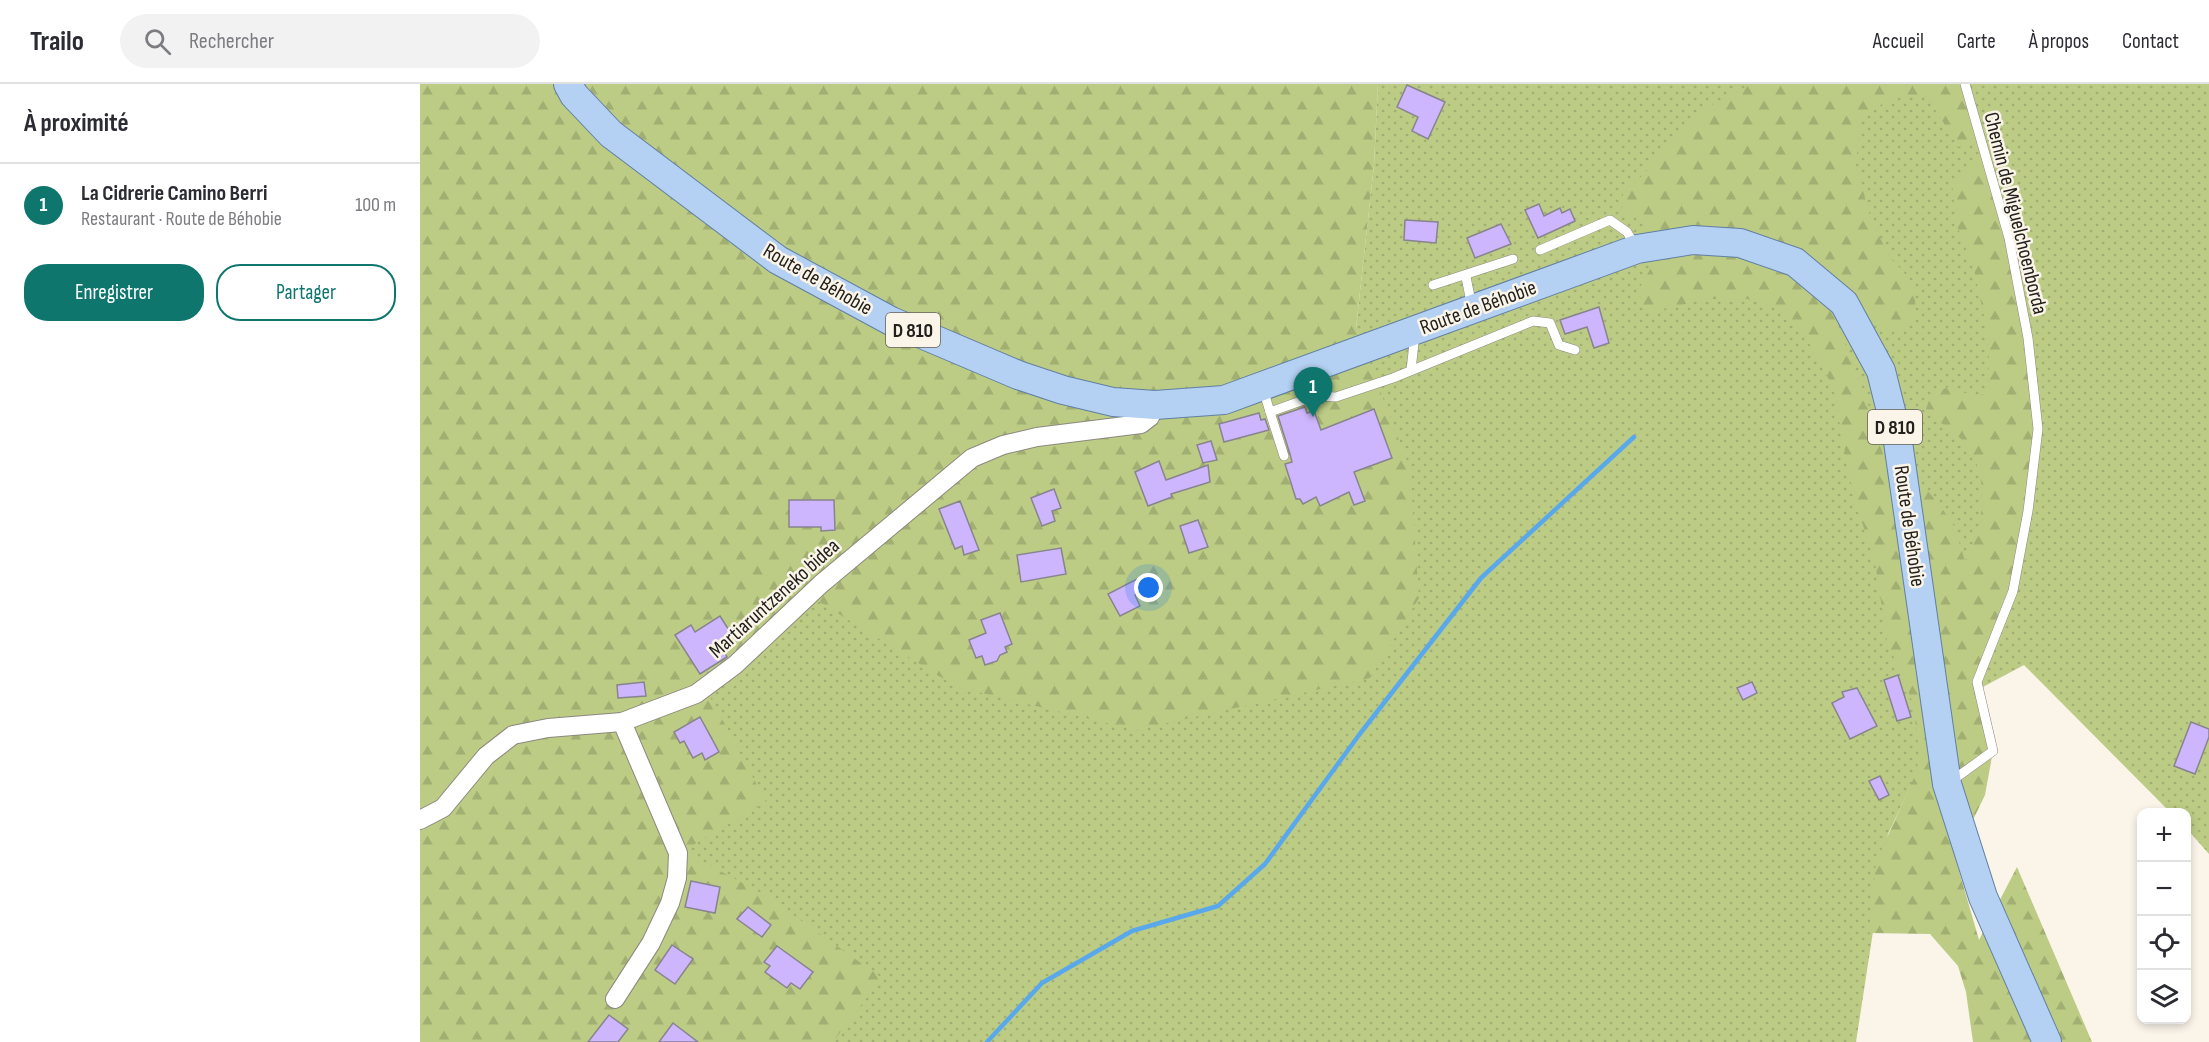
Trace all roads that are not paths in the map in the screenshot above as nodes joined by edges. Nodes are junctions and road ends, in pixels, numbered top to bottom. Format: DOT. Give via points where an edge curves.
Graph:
graph roads {
  1 [pos="568,84"];
  2 [pos="1965,84"];
  3 [pos="1637,249"];
  4 [pos="1540,250"];
  5 [pos="1513,259"];
  6 [pos="1466,277"];
  7 [pos="1433,285"];
  8 [pos="1472,310"];
  9 [pos="1416,330"];
  10 [pos="1575,350"];
  11 [pos="1411,370"];
  12 [pos="1266,399"];
  13 [pos="1155,405"];
  14 [pos="1284,456"];
  15 [pos="622,723"];
  16 [pos="1947,784"];
  17 [pos="420,820"];
  18 [pos="615,999"];
  19 [pos="2047,1042"];
  1 -- 13 [label="main road, Route de Béhobie / D 810" via="611,134 695,199 779,251 897,309 1022,362"];
  2 -- 16 [label="lane, Chemin de Miguelchoenborda" via="2008,238 2028,338 2038,429 2013,591 1977,682 1993,751"];
  3 -- 4 [label="lane" via="1627,232 1610,220"];
  3 -- 8 [label="main road, Route de Béhobie / D 810"];
  3 -- 16 [label="main road, Route de Béhobie / D 810" via="1693,240 1740,243 1795,262 1844,303 1881,371 1897,435"];
  5 -- 6 [label="lane"];
  6 -- 7 [label="lane"];
  6 -- 8 [label="lane"];
  8 -- 9 [label="main road, Route de Béhobie / D 810"];
  9 -- 11 [label="lane"];
  9 -- 12 [label="main road, Route de Béhobie / D 810"];
  10 -- 11 [label="lane" via="1559,345 1550,323 1533,321"];
  11 -- 12 [label="lane" via="1336,397"];
  12 -- 13 [label="main road, Route de Béhobie / D 810"];
  12 -- 14 [label="lane"];
  13 -- 15 [label="street, Martiaruntzeneko bidea" via="1150,417 1141,424 1036,437 972,458 821,584 735,665 696,694"];
  15 -- 17 [label="street, Martiaruntzeneko bidea" via="548,728 513,735 486,756 443,808"];
  15 -- 18 [label="street" via="678,853 670,903 651,943"];
  16 -- 19 [label="main road, Route de Béhobie / D 810" via="1983,897"];
}
